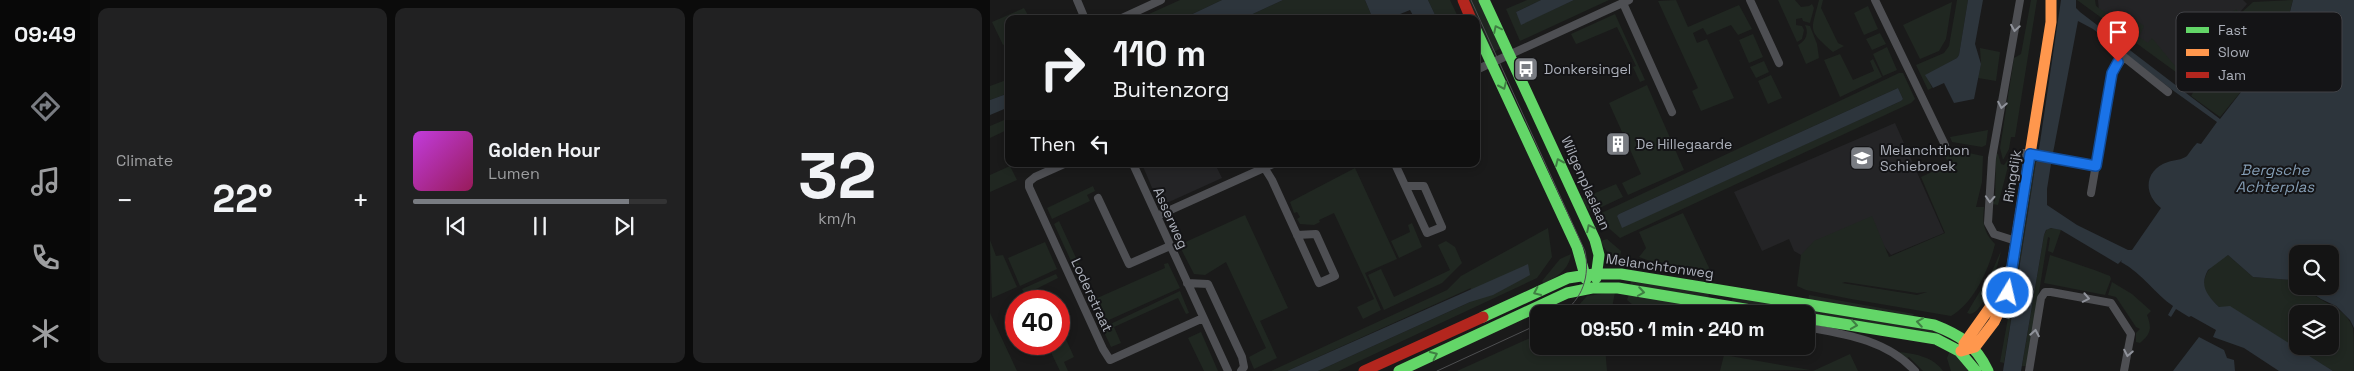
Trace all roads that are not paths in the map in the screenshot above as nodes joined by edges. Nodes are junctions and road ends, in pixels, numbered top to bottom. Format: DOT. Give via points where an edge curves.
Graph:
graph roads {
  1 [pos="1076,0"];
  2 [pos="1161,0"];
  3 [pos="1463,0"];
  4 [pos="1484,0"];
  5 [pos="1750,0"];
  6 [pos="1875,0"];
  7 [pos="2020,0"];
  8 [pos="2051,0"];
  9 [pos="1626,2"];
  10 [pos="1083,15"];
  11 [pos="1129,15"];
  12 [pos="1469,15"];
  13 [pos="1480,38"];
  14 [pos="1510,54"];
  15 [pos="1492,62"];
  16 [pos="1779,63"];
  17 [pos="1480,68"];
  18 [pos="2168,92"];
  19 [pos="1672,112"];
  20 [pos="1944,145"];
  21 [pos="2030,154"];
  22 [pos="2096,166"];
  23 [pos="1057,167"];
  24 [pos="1134,167"];
  25 [pos="1263,167"];
  26 [pos="1268,167"];
  27 [pos="1396,167"];
  28 [pos="1406,186"];
  29 [pos="2091,193"];
  30 [pos="1098,198"];
  31 [pos="1157,216"];
  32 [pos="1298,235"];
  33 [pos="2013,240"];
  34 [pos="1170,246"];
  35 [pos="1598,272"];
  36 [pos="1582,274"];
  37 [pos="1187,283"];
  38 [pos="1592,288"];
  39 [pos="1713,305"];
  40 [pos="1203,318"];
  41 [pos="1815,319"];
  42 [pos="1815,329"];
  43 [pos="1966,338"];
  44 [pos="1975,347"];
  45 [pos="1961,351"];
  46 [pos="1228,371"];
  47 [pos="1241,371"];
  48 [pos="1364,371"];
  49 [pos="1398,371"];
  50 [pos="1915,371"];
  51 [pos="1976,371"];
  52 [pos="1988,371"];
  53 [pos="2029,371"];
  54 [pos="2124,371"];
  1 -- 10 [label="street"];
  2 -- 11 [label="street"];
  3 -- 12 [label="street"];
  14 -- 4 [label="street, Wilgenplaslaan, one-way"];
  5 -- 16 [label="street"];
  6 -- 20 [label="street"];
  7 -- 33 [label="street, Ringdijk, one-way" via="1992,158 1988,223 1994,234"];
  8 -- 21 [label="street, Ringdijk" via="2051,22"];
  9 -- 14 [label="street"];
  9 -- 19 [label="street"];
  13 -- 15 [label="street"];
  14 -- 15 [label="street"];
  35 -- 14 [label="street, Wilgenplaslaan, one-way" via="1599,255 1595,240"];
  15 -- 17 [label="street"];
  15 -- 36 [label="street, one-way" via="1578,248"];
  18 -- 22 [label="street" via="2124,57 2112,73"];
  21 -- 22 [label="street"];
  21 -- 33 [label="street, Ringdijk"];
  22 -- 29 [label="street"];
  23 -- 40 [label="street, Loderstraat" via="1035,177 1029,182 1029,187 1110,360"];
  24 -- 31 [label="street, Asserweg"];
  25 -- 31 [label="street"];
  26 -- 32 [label="street"];
  27 -- 28 [label="street"];
  28 -- 28 [label="street" via="1424,186 1442,227 1427,234"];
  30 -- 34 [label="street" via="1129,264"];
  31 -- 34 [label="street, Asserweg"];
  32 -- 32 [label="street" via="1316,234 1335,276 1319,283"];
  33 -- 43 [label="street, Ringdijk" via="2000,291"];
  33 -- 44 [label="street, Ringdijk" via="2008,293 1994,322"];
  34 -- 37 [label="street, Asserweg"];
  35 -- 36 [label="street, Melanchtonweg"];
  35 -- 38 [label="street, Wilgenplaslaan"];
  43 -- 35 [label="street, Melanchtonweg, one-way" via="1934,325"];
  36 -- 38 [label="street"];
  36 -- 48 [label="street, Melanchtonweg, one-way"];
  37 -- 40 [label="street, Asserweg"];
  37 -- 47 [label="street" via="1208,284 1242,358 1244,367"];
  38 -- 39 [label="street, Melanchtonweg, one-way" via="1618,288"];
  49 -- 38 [label="street, Melanchtonweg, one-way" via="1568,293"];
  40 -- 46 [label="street, Asserweg"];
  41 -- 45 [label="street, one-way" via="1936,339"];
  42 -- 50 [label="street" via="1866,339 1889,350"];
  43 -- 44 [label="street"];
  43 -- 45 [label="street, Ringdijk"];
  44 -- 45 [label="street"];
  44 -- 52 [label="street"];
  45 -- 51 [label="street"];
  53 -- 54 [label="street, one-way" via="2041,298 2045,292 2111,303 2132,334"];
}
